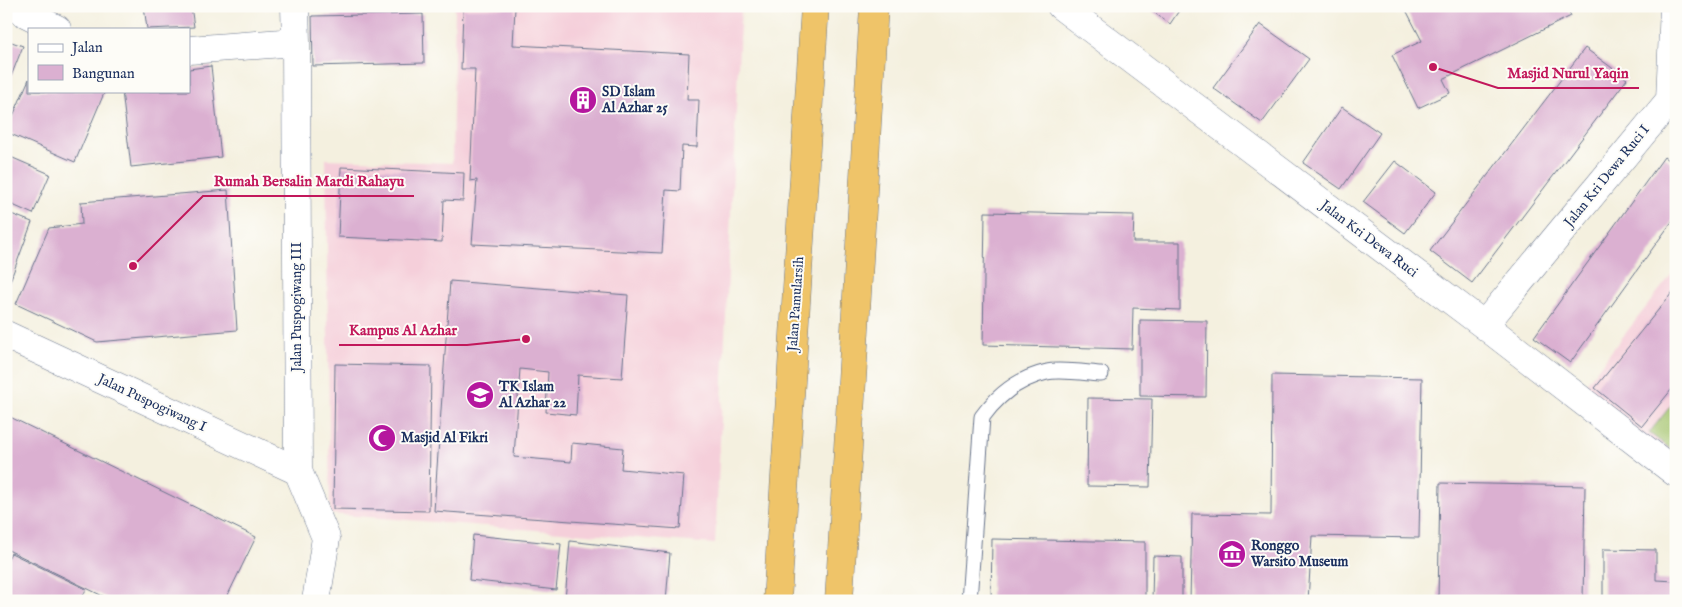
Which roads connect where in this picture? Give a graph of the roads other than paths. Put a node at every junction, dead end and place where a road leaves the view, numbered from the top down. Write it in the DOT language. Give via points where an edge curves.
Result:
graph roads {
  1 [pos="11,6"];
  2 [pos="295,6"];
  3 [pos="815,6"];
  4 [pos="874,6"];
  5 [pos="1061,6"];
  6 [pos="1674,6"];
  7 [pos="55,28"];
  8 [pos="296,42"];
  9 [pos="190,50"];
  10 [pos="1673,102"];
  11 [pos="1484,325"];
  12 [pos="6,335"];
  13 [pos="1101,374"];
  14 [pos="298,471"];
  15 [pos="1676,474"];
  16 [pos="316,601"];
  17 [pos="777,601"];
  18 [pos="839,601"];
  19 [pos="969,601"];
  1 -- 7 [label="street"];
  2 -- 8 [label="street, Jalan Puspogiwang III"];
  3 -- 17 [label="highway, Jalan Pamularsih"];
  4 -- 18 [label="highway"];
  5 -- 11 [label="street, Jalan Kri Dewa Ruci"];
  6 -- 10 [label="street, Jalan Kri Dewa Ruci I"];
  8 -- 9 [label="street"];
  8 -- 14 [label="street, Jalan Puspogiwang III"];
  10 -- 11 [label="street, Jalan Kri Dewa Ruci I"];
  11 -- 15 [label="street, Jalan Kri Dewa Ruci"];
  12 -- 14 [label="street, Jalan Puspogiwang I"];
  13 -- 19 [label="lane" via="1048,371 1008,389 982,417"];
  14 -- 16 [label="street, Jalan Puspogiwang III" via="326,538"];
}
